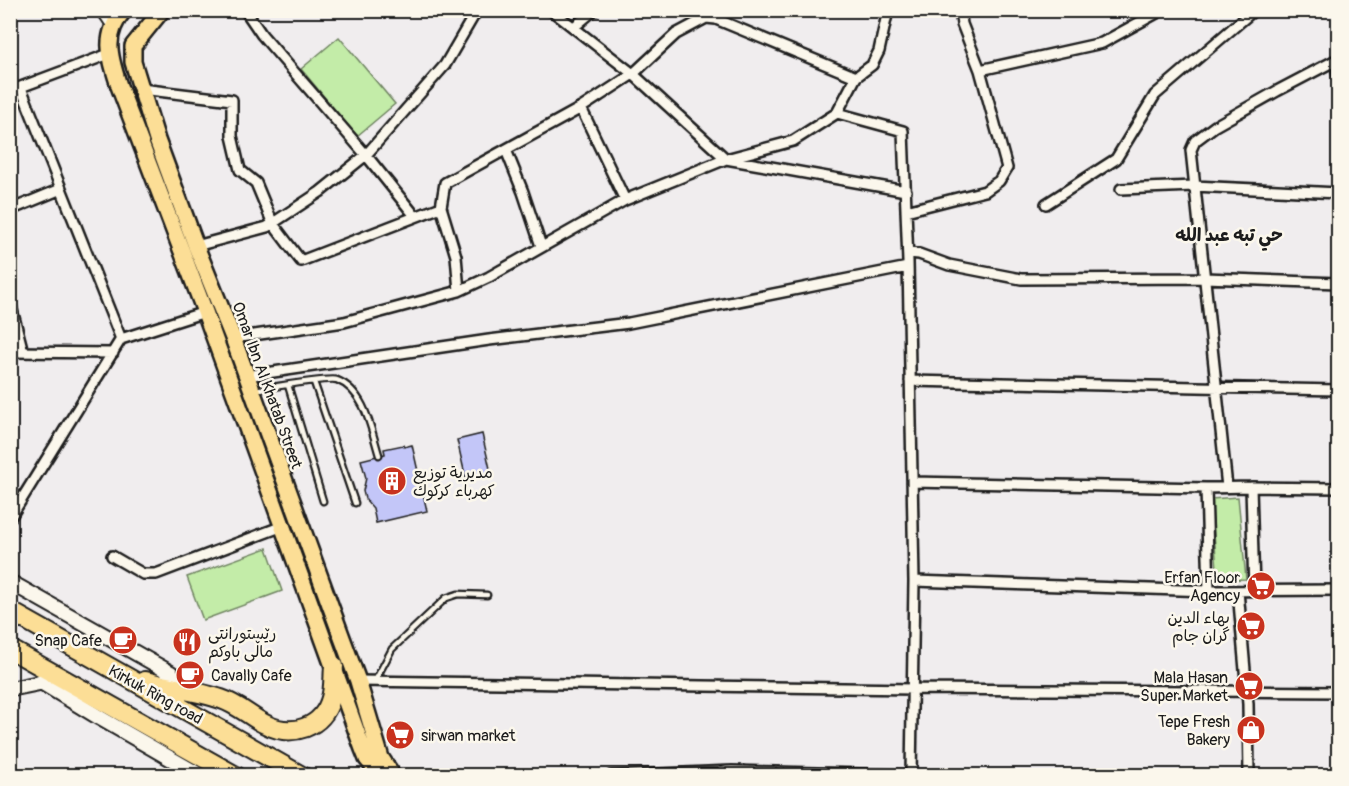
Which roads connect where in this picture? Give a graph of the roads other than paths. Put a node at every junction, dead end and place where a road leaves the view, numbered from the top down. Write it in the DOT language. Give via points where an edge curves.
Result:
graph roads {
  1 [pos="124,10"];
  2 [pos="162,10"];
  3 [pos="245,10"];
  4 [pos="477,10"];
  5 [pos="551,10"];
  6 [pos="594,10"];
  7 [pos="888,10"];
  8 [pos="960,10"];
  9 [pos="1162,10"];
  10 [pos="1254,10"];
  11 [pos="108,17"];
  12 [pos="574,27"];
  13 [pos="109,54"];
  14 [pos="1337,60"];
  15 [pos="980,70"];
  16 [pos="633,74"];
  17 [pos="1338,76"];
  18 [pos="856,77"];
  19 [pos="21,88"];
  20 [pos="141,89"];
  21 [pos="10,92"];
  22 [pos="581,108"];
  23 [pos="837,114"];
  24 [pos="506,150"];
  25 [pos="366,155"];
  26 [pos="726,159"];
  27 [pos="1194,186"];
  28 [pos="61,189"];
  29 [pos="1121,189"];
  30 [pos="906,191"];
  31 [pos="1338,193"];
  32 [pos="625,200"];
  33 [pos="1046,204"];
  34 [pos="441,207"];
  35 [pos="10,210"];
  36 [pos="906,211"];
  37 [pos="415,216"];
  38 [pos="273,224"];
  39 [pos="196,246"];
  40 [pos="541,246"];
  41 [pos="908,253"];
  42 [pos="908,267"];
  43 [pos="1205,278"];
  44 [pos="1338,283"];
  45 [pos="459,291"];
  46 [pos="10,302"];
  47 [pos="205,312"];
  48 [pos="233,338"];
  49 [pos="121,339"];
  50 [pos="10,352"];
  51 [pos="23,352"];
  52 [pos="113,352"];
  53 [pos="246,376"];
  54 [pos="910,381"];
  55 [pos="314,382"];
  56 [pos="288,386"];
  57 [pos="1217,388"];
  58 [pos="1338,390"];
  59 [pos="251,391"];
  60 [pos="378,454"];
  61 [pos="912,482"];
  62 [pos="1251,487"];
  63 [pos="1206,488"];
  64 [pos="1227,488"];
  65 [pos="1338,488"];
  66 [pos="323,501"];
  67 [pos="355,503"];
  68 [pos="10,519"];
  69 [pos="283,526"];
  70 [pos="112,556"];
  71 [pos="914,581"];
  72 [pos="10,582"];
  73 [pos="1254,590"];
  74 [pos="1338,590"];
  75 [pos="1209,591"];
  76 [pos="1238,591"];
  77 [pos="487,595"];
  78 [pos="10,611"];
  79 [pos="341,635"];
  80 [pos="325,641"];
  81 [pos="10,649"];
  82 [pos="334,666"];
  83 [pos="117,673"];
  84 [pos="61,678"];
  85 [pos="358,681"];
  86 [pos="375,681"];
  87 [pos="41,682"];
  88 [pos="10,689"];
  89 [pos="914,689"];
  90 [pos="1247,690"];
  91 [pos="184,691"];
  92 [pos="1338,692"];
  93 [pos="911,775"];
  94 [pos="201,776"];
  95 [pos="236,776"];
  96 [pos="302,776"];
  97 [pos="381,776"];
  98 [pos="393,776"];
  99 [pos="610,776"];
  100 [pos="943,776"];
  101 [pos="1249,776"];
  1 -- 11 [label="main road, Omar Ibn Al Khatab Street"];
  2 -- 20 [label="main road, Omar Ibn Al Khatab Street" via="133,46"];
  3 -- 25 [label="street" via="262,36"];
  4 -- 25 [label="street" via="445,65"];
  5 -- 12 [label="street"];
  6 -- 12 [label="street"];
  7 -- 18 [label="street" via="879,51 872,65"];
  8 -- 15 [label="street"];
  9 -- 15 [label="street" via="1102,43"];
  10 -- 33 [label="street" via="1155,95 1116,159"];
  11 -- 13 [label="main road, Omar Ibn Al Khatab Street"];
  12 -- 16 [label="street"];
  13 -- 19 [label="street"];
  13 -- 47 [label="main road, Omar Ibn Al Khatab Street"];
  14 -- 17 [label="street"];
  14 -- 27 [label="street" via="1215,126 1195,141 1191,150"];
  15 -- 36 [label="street" via="1007,168 999,181 985,191"];
  16 -- 18 [label="street" via="676,34 706,18 717,19"];
  16 -- 22 [label="street"];
  16 -- 26 [label="street"];
  18 -- 23 [label="street"];
  19 -- 21 [label="street"];
  19 -- 28 [label="street"];
  20 -- 38 [label="street" via="232,100 232,136 240,170 256,183"];
  20 -- 39 [label="main road, Omar Ibn Al Khatab Street"];
  22 -- 24 [label="street"];
  22 -- 32 [label="street"];
  23 -- 26 [label="street" via="793,141"];
  23 -- 30 [label="street" via="903,131"];
  24 -- 34 [label="street" via="445,183"];
  24 -- 40 [label="street"];
  25 -- 37 [label="street"];
  25 -- 38 [label="street"];
  26 -- 30 [label="street"];
  26 -- 32 [label="street"];
  27 -- 29 [label="street"];
  27 -- 31 [label="street"];
  27 -- 43 [label="street"];
  28 -- 35 [label="street"];
  28 -- 49 [label="street"];
  30 -- 36 [label="street"];
  32 -- 40 [label="street"];
  34 -- 37 [label="street"];
  34 -- 45 [label="street" via="456,256"];
  36 -- 41 [label="street"];
  37 -- 38 [label="street" via="301,261"];
  38 -- 39 [label="street"];
  39 -- 48 [label="main road, Omar Ibn Al Khatab Street"];
  40 -- 45 [label="street"];
  41 -- 42 [label="street"];
  41 -- 43 [label="street" via="1021,279"];
  42 -- 53 [label="street" via="629,323"];
  42 -- 54 [label="street"];
  43 -- 44 [label="street"];
  43 -- 57 [label="street"];
  45 -- 48 [label="street" via="344,322"];
  46 -- 51 [label="street"];
  47 -- 49 [label="street"];
  47 -- 69 [label="main road, Omar Ibn Al Khatab Street"];
  48 -- 53 [label="main road, Omar Ibn Al Khatab Street"];
  49 -- 52 [label="street"];
  50 -- 51 [label="street"];
  51 -- 52 [label="street"];
  52 -- 68 [label="street"];
  53 -- 59 [label="main road, Omar Ibn Al Khatab Street"];
  54 -- 57 [label="street"];
  54 -- 61 [label="street"];
  55 -- 56 [label="lane"];
  55 -- 60 [label="lane" via="335,379 350,388 366,412"];
  55 -- 67 [label="lane"];
  56 -- 59 [label="lane"];
  56 -- 66 [label="lane"];
  57 -- 58 [label="street"];
  57 -- 64 [label="street"];
  59 -- 79 [label="main road, Omar Ibn Al Khatab Street"];
  61 -- 63 [label="street"];
  61 -- 71 [label="street"];
  62 -- 64 [label="street"];
  62 -- 65 [label="street"];
  62 -- 73 [label="street"];
  63 -- 64 [label="street"];
  63 -- 75 [label="street"];
  69 -- 70 [label="street" via="156,574 143,574"];
  69 -- 80 [label="main road, Omar Ibn Al Khatab Street"];
  71 -- 75 [label="street"];
  71 -- 89 [label="street"];
  72 -- 91 [label="main road" via="171,673"];
  73 -- 74 [label="street"];
  73 -- 76 [label="street"];
  75 -- 76 [label="street"];
  76 -- 90 [label="street"];
  77 -- 86 [label="lane" via="458,594 446,598 392,649"];
  78 -- 83 [label="highway, Kirkuk Ring road"];
  79 -- 80 [label="main road"];
  79 -- 85 [label="main road, Omar Ibn Al Khatab Street"];
  80 -- 82 [label="main road, Omar Ibn Al Khatab Street"];
  81 -- 84 [label="highway, Kirkuk Ring road"];
  82 -- 91 [label="highway" via="326,710 311,726 299,731 267,726 224,700"];
  82 -- 97 [label="main road, Omar Ibn Al Khatab Street" via="367,759"];
  83 -- 91 [label="highway"];
  83 -- 96 [label="highway, Kirkuk Ring road"];
  84 -- 87 [label="main road"];
  84 -- 95 [label="highway, Kirkuk Ring road"];
  85 -- 86 [label="street"];
  85 -- 98 [label="main road, Omar Ibn Al Khatab Street" via="381,758"];
  86 -- 89 [label="street"];
  87 -- 88 [label="main road"];
  87 -- 94 [label="main road"];
  89 -- 90 [label="street"];
  89 -- 93 [label="street"];
  90 -- 92 [label="street"];
  90 -- 101 [label="street"];
  93 -- 99 [label="street" via="732,771"];
  93 -- 100 [label="street"];
}
